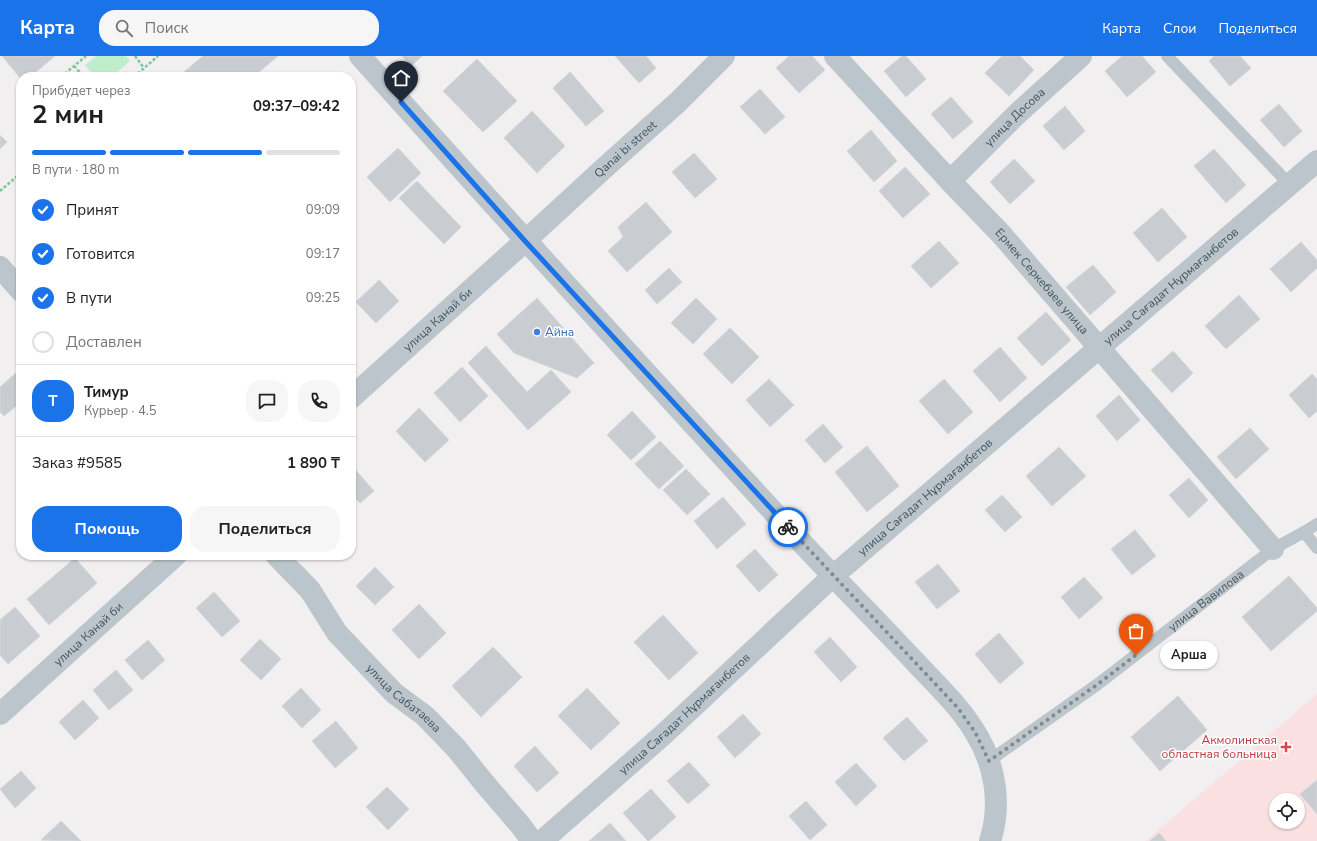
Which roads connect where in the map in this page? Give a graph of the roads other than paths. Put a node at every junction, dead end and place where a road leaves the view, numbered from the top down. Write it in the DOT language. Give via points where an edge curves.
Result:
graph roads {
  1 [pos="360,56"];
  2 [pos="724,56"];
  3 [pos="835,56"];
  4 [pos="1081,56"];
  5 [pos="1167,56"];
  6 [pos="1317,161"];
  7 [pos="950,181"];
  8 [pos="1290,185"];
  9 [pos="525,241"];
  10 [pos="0,267"];
  11 [pos="16,285"];
  12 [pos="1099,348"];
  13 [pos="356,393"];
  14 [pos="1317,524"];
  15 [pos="1304,532"];
  16 [pos="1317,548"];
  17 [pos="1273,549"];
  18 [pos="170,560"];
  19 [pos="281,560"];
  20 [pos="833,576"];
  21 [pos="0,714"];
  22 [pos="989,761"];
  23 [pos="532,841"];
  24 [pos="542,841"];
  25 [pos="990,841"];
  1 -- 9 [label="street"];
  2 -- 9 [label="street, Qanai bi street" via="678,102"];
  3 -- 7 [label="street, Ермек Серкебаев улица"];
  4 -- 7 [label="street, улица Досова"];
  5 -- 8 [label="lane"];
  6 -- 8 [label="street, улица Сағадат Нұрмағанбетов"];
  7 -- 12 [label="street, Ермек Серкебаев улица" via="1001,234"];
  8 -- 12 [label="street, улица Сағадат Нұрмағанбетов"];
  9 -- 13 [label="street, улица Канай би"];
  9 -- 20 [label="street"];
  10 -- 11 [label="street"];
  12 -- 17 [label="street, Ермек Серкебаев улица"];
  12 -- 20 [label="street, улица Сағадат Нұрмағанбетов"];
  14 -- 15 [label="lane, улица Вавилова"];
  15 -- 16 [label="lane"];
  15 -- 17 [label="lane, улица Вавилова"];
  17 -- 22 [label="lane, улица Вавилова" via="1098,684"];
  18 -- 21 [label="street, улица Канай би"];
  19 -- 23 [label="street, улица Сабатаева" via="310,590 337,633 394,693 425,716 456,748"];
  20 -- 22 [label="street" via="958,708 975,732"];
  20 -- 24 [label="street, улица Сағадат Нұрмағанбетов" via="664,734"];
  22 -- 25 [label="street" via="996,786 993,832"];
}
